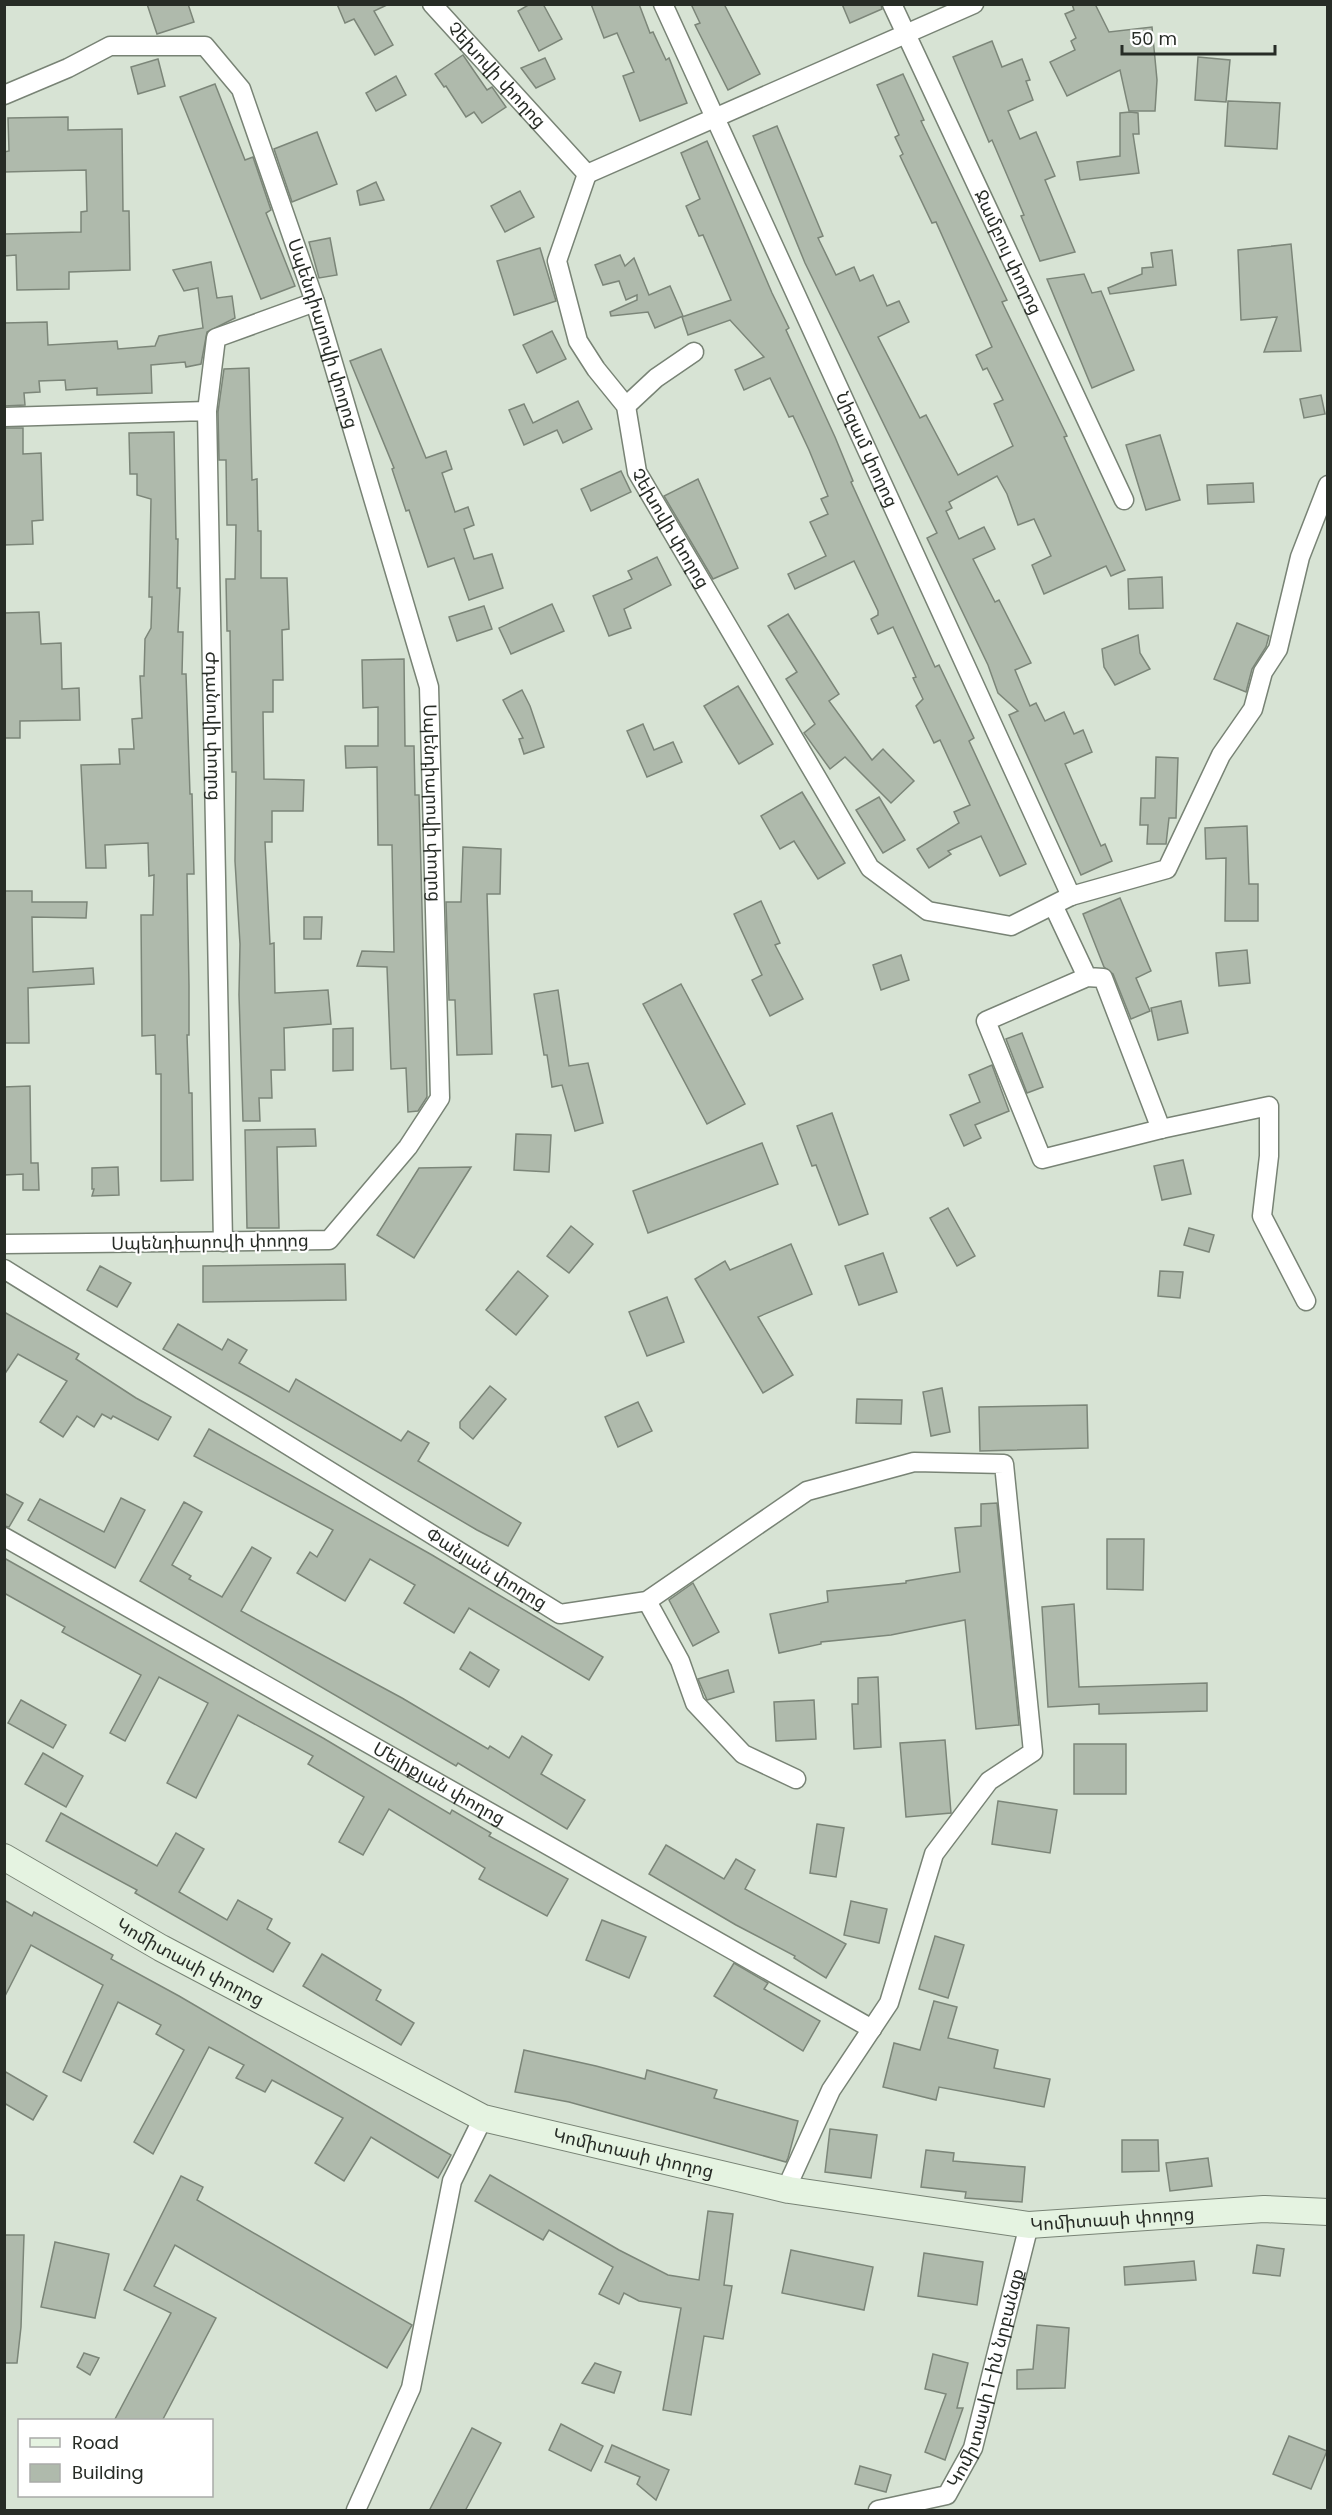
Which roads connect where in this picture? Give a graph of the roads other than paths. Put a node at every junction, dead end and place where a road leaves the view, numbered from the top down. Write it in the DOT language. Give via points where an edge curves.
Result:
graph roads {
  1 [pos="432,4"];
  2 [pos="663,4"];
  3 [pos="892,4"];
  4 [pos="974,4"];
  5 [pos="905,34"];
  6 [pos="4,95"];
  7 [pos="716,117"];
  8 [pos="587,174"];
  9 [pos="315,302"];
  10 [pos="694,352"];
  11 [pos="626,406"];
  12 [pos="207,411"];
  13 [pos="4,417"];
  14 [pos="1328,485"];
  15 [pos="1124,500"];
  16 [pos="1071,896"];
  17 [pos="1054,907"];
  18 [pos="1088,977"];
  19 [pos="1161,1129"];
  20 [pos="223,1242"];
  21 [pos="4,1244"];
  22 [pos="4,1269"];
  23 [pos="1306,1301"];
  24 [pos="4,1538"];
  25 [pos="647,1601"];
  26 [pos="796,1779"];
  27 [pos="4,1857"];
  28 [pos="872,2029"];
  29 [pos="483,2118"];
  30 [pos="786,2189"];
  31 [pos="1328,2212"];
  32 [pos="1029,2225"];
  33 [pos="357,2511"];
  34 [pos="878,2511"];
  1 -- 8 [label="street, Չեխովի փողոց"];
  2 -- 7 [label="street, Նիզամ փողոց"];
  3 -- 5 [label="street, Ջամբուլ փողոց"];
  4 -- 5 [label="street"];
  5 -- 7 [label="street"];
  5 -- 15 [label="street, Ջամբուլ փողոց"];
  6 -- 9 [label="street, Սպենդիարովի փողոց" via="110,46 205,46 241,89"];
  7 -- 8 [label="street"];
  7 -- 16 [label="street, Նիզամ փողոց"];
  8 -- 11 [label="street, Չեխովի փողոց" via="557,261 578,341"];
  9 -- 12 [label="street, Ժդանովի փողոց" via="216,338"];
  9 -- 20 [label="street, Սպենդիարովի փողոց" via="429,687 440,1098 408,1147 328,1240"];
  10 -- 11 [label="street" via="656,378"];
  11 -- 17 [label="street, Չեխովի փողոց" via="637,472 870,868 928,911 1011,926"];
  12 -- 13 [label="street"];
  12 -- 20 [label="street, Ժդանովի փողոց"];
  14 -- 16 [label="street, Չեխովի փողոց" via="1300,557 1278,649 1263,672 1253,709 1221,755 1167,869"];
  16 -- 17 [label="street, Չեխովի փողոց"];
  17 -- 18 [label="street"];
  18 -- 19 [label="street" via="1103,978"];
  18 -- 19 [label="street" via="986,1021 1042,1159"];
  19 -- 23 [label="street" via="1269,1106 1269,1156 1262,1216"];
  20 -- 21 [label="street, Սպենդիարովի փողոց"];
  22 -- 25 [label="street, Փանյան փողոց" via="560,1614"];
  24 -- 28 [label="street, Մելիքյան փողոց"];
  25 -- 26 [label="street" via="680,1661 695,1703 743,1754"];
  25 -- 28 [label="street, Փանյան փողոց" via="807,1491 914,1462 1004,1464 1033,1752 989,1781 934,1854 889,2003"];
  27 -- 29 [label="main road, Կոմիտասի փողոց" via="161,1948"];
  28 -- 30 [label="street" via="831,2090"];
  29 -- 30 [label="main road, Կոմիտասի փողոց"];
  29 -- 33 [label="street" via="452,2181 411,2388"];
  30 -- 32 [label="main road, Կոմիտասի փողոց"];
  31 -- 32 [label="main road, Կոմիտասի փողոց" via="1264,2209"];
  32 -- 34 [label="street, Կոմիտասի 1-ին նրբանցք" via="973,2448 947,2495"];
}
